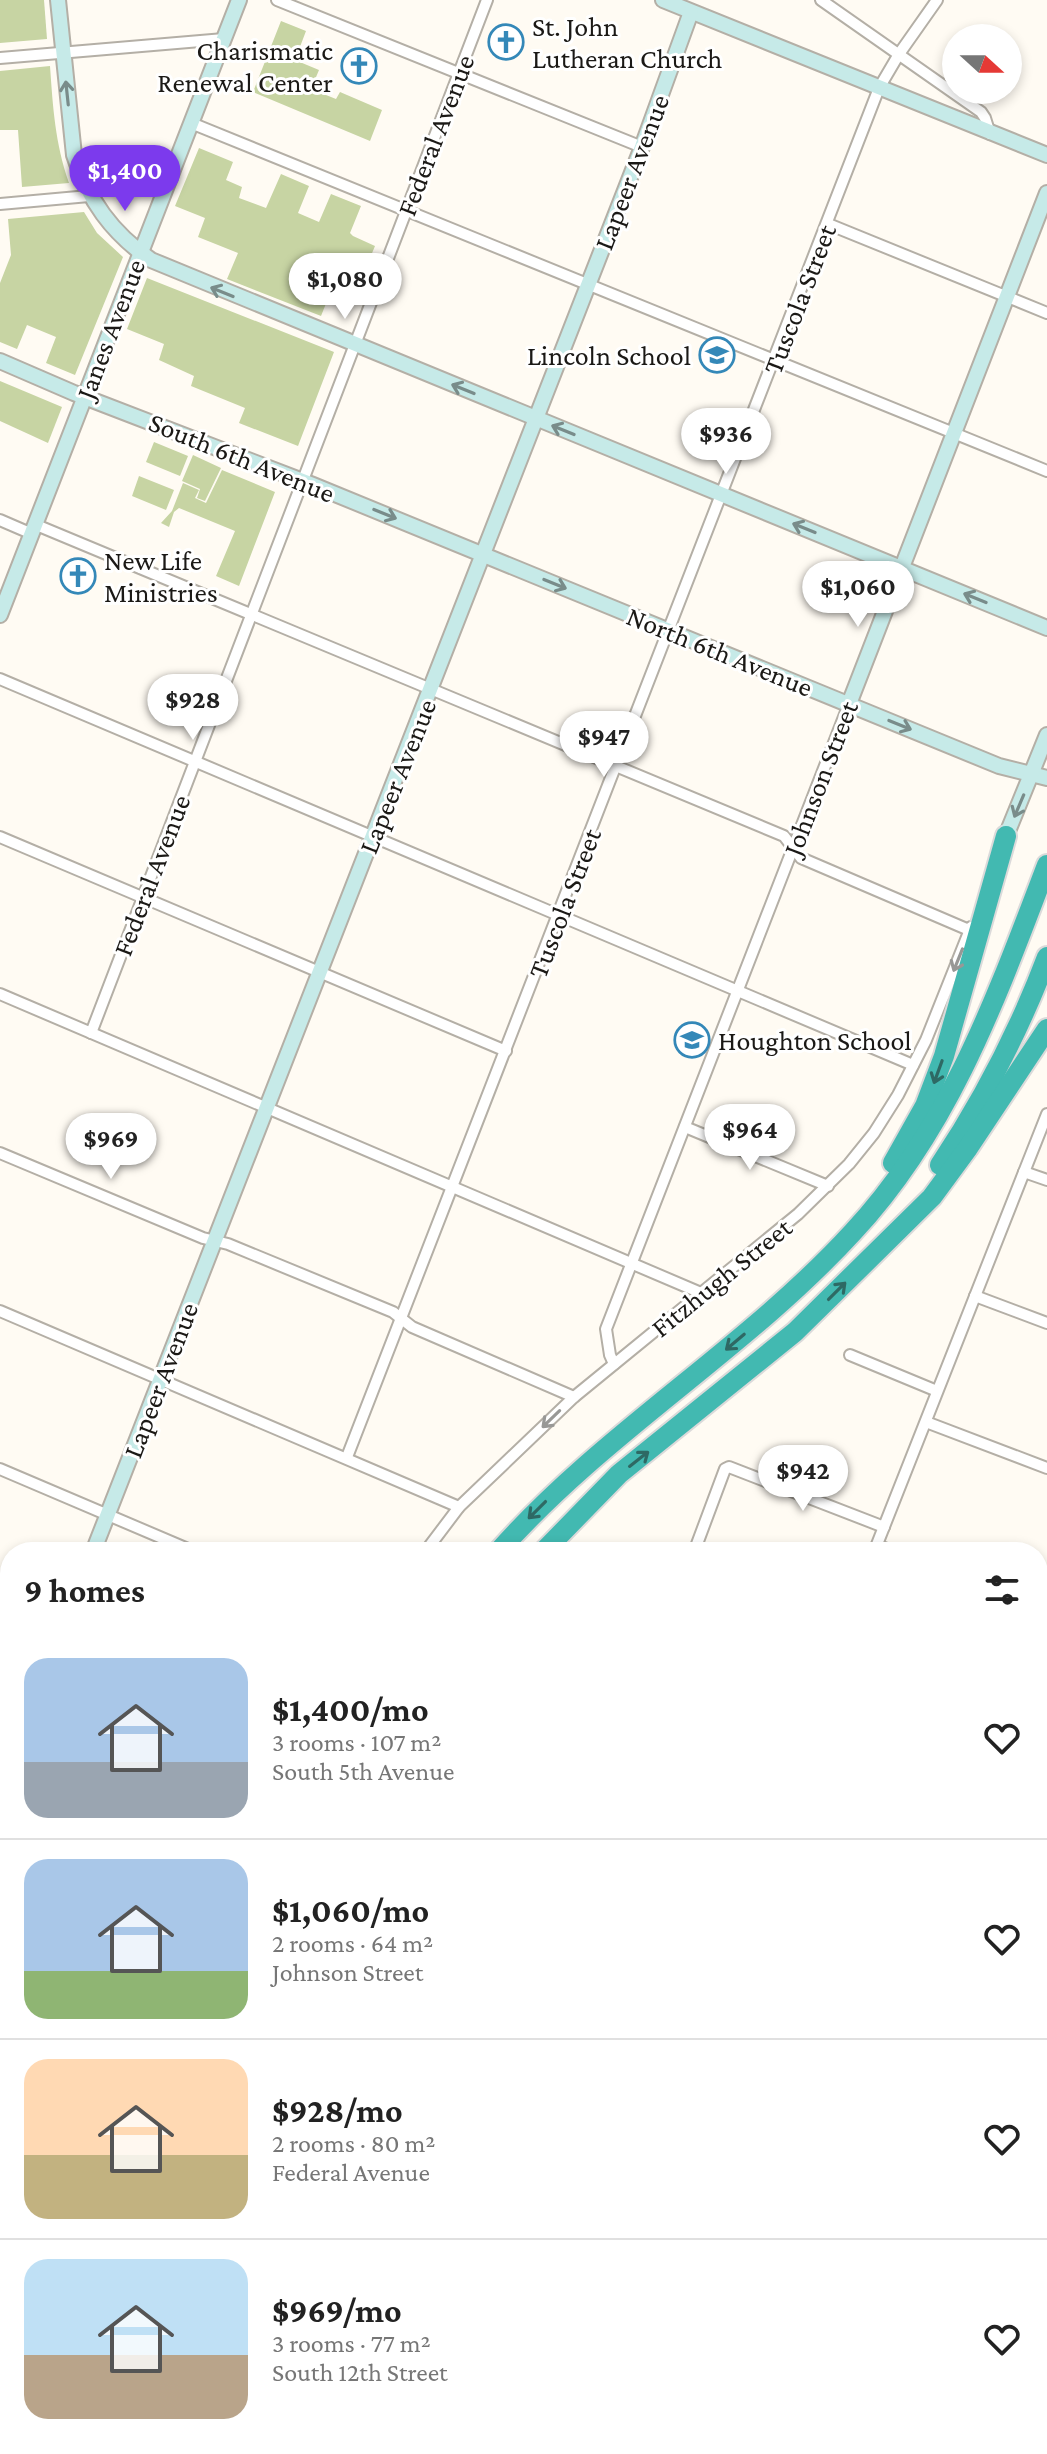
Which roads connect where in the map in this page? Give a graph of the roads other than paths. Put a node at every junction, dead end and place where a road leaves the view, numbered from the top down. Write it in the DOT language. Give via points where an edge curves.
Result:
graph roads {
  1 [pos="58,0"];
  2 [pos="239,0"];
  3 [pos="277,0"];
  4 [pos="487,0"];
  5 [pos="663,0"];
  6 [pos="821,0"];
  7 [pos="937,0"];
  8 [pos="695,6"];
  9 [pos="224,39"];
  10 [pos="62,52"];
  11 [pos="899,54"];
  12 [pos="0,58"];
  13 [pos="459,73"];
  14 [pos="879,88"];
  15 [pos="191,123"];
  16 [pos="990,134"];
  17 [pos="642,147"];
  18 [pos="1047,155"];
  19 [pos="1047,193"];
  20 [pos="89,196"];
  21 [pos="0,204"];
  22 [pos="407,209"];
  23 [pos="828,224"];
  24 [pos="140,253"];
  25 [pos="588,283"];
  26 [pos="1008,296"];
  27 [pos="1047,313"];
  28 [pos="354,345"];
  29 [pos="775,359"];
  30 [pos="0,361"];
  31 [pos="84,395"];
  32 [pos="535,418"];
  33 [pos="955,432"];
  34 [pos="1047,471"];
  35 [pos="301,480"];
  36 [pos="722,495"];
  37 [pos="0,520"];
  38 [pos="32,528"];
  39 [pos="483,554"];
  40 [pos="902,568"];
  41 [pos="251,614"];
  42 [pos="0,615"];
  43 [pos="1047,628"];
  44 [pos="670,631"];
  45 [pos="0,679"];
  46 [pos="431,690"];
  47 [pos="849,704"];
  48 [pos="1047,735"];
  49 [pos="195,761"];
  50 [pos="617,766"];
  51 [pos="1032,776"];
  52 [pos="1047,778"];
  53 [pos="1006,836"];
  54 [pos="0,837"];
  55 [pos="373,837"];
  56 [pos="793,847"];
  57 [pos="1047,865"];
  58 [pos="142,898"];
  59 [pos="560,914"];
  60 [pos="969,930"];
  61 [pos="1047,957"];
  62 [pos="319,973"];
  63 [pos="738,989"];
  64 [pos="0,994"];
  65 [pos="1047,1029"];
  66 [pos="91,1033"];
  67 [pos="506,1051"];
  68 [pos="913,1065"];
  69 [pos="267,1108"];
  70 [pos="1047,1114"];
  71 [pos="685,1127"];
  72 [pos="0,1153"];
  73 [pos="1024,1172"];
  74 [pos="1047,1180"];
  75 [pos="828,1186"];
  76 [pos="454,1187"];
  77 [pos="215,1239"];
  78 [pos="879,1249"];
  79 [pos="834,1252"];
  80 [pos="632,1262"];
  81 [pos="701,1293"];
  82 [pos="975,1296"];
  83 [pos="0,1311"];
  84 [pos="402,1320"];
  85 [pos="1047,1323"];
  86 [pos="850,1355"];
  87 [pos="614,1364"];
  88 [pos="160,1379"];
  89 [pos="937,1391"];
  90 [pos="574,1397"];
  91 [pos="926,1422"];
  92 [pos="347,1457"];
  93 [pos="1047,1468"];
  94 [pos="0,1469"];
  95 [pos="459,1507"];
  96 [pos="108,1515"];
  97 [pos="884,1527"];
  98 [pos="97,1542"];
  99 [pos="171,1542"];
  100 [pos="433,1542"];
  101 [pos="507,1542"];
  102 [pos="553,1542"];
  103 [pos="698,1542"];
  104 [pos="879,1542"];
  1 -- 10 [label="street"];
  2 -- 9 [label="street, Janes Avenue"];
  3 -- 13 [label="street"];
  4 -- 13 [label="street, Federal Avenue"];
  5 -- 8 [label="street"];
  6 -- 11 [label="street"];
  7 -- 11 [label="street, Tuscola Street"];
  8 -- 14 [label="street"];
  8 -- 17 [label="street, Lapeer Avenue"];
  9 -- 10 [label="street"];
  9 -- 15 [label="street, Janes Avenue"];
  10 -- 12 [label="street"];
  20 -- 10 [label="street, one-way" via="74,155"];
  11 -- 14 [label="street, Tuscola Street"];
  11 -- 16 [label="street" via="981,112"];
  13 -- 17 [label="street"];
  13 -- 22 [label="street, Federal Avenue"];
  14 -- 16 [label="street"];
  14 -- 23 [label="street, Tuscola Street"];
  15 -- 22 [label="street"];
  15 -- 24 [label="street, Janes Avenue"];
  16 -- 18 [label="street"];
  17 -- 25 [label="street, Lapeer Avenue"];
  19 -- 26 [label="street, Johnson Street"];
  20 -- 21 [label="street"];
  20 -- 24 [label="street"];
  22 -- 25 [label="street"];
  22 -- 28 [label="street, Federal Avenue"];
  23 -- 26 [label="street"];
  23 -- 29 [label="street, Tuscola Street"];
  28 -- 24 [label="street, one-way"];
  24 -- 31 [label="street, Janes Avenue"];
  25 -- 29 [label="street"];
  25 -- 32 [label="street, Lapeer Avenue"];
  26 -- 27 [label="street"];
  26 -- 33 [label="street, Johnson Street"];
  32 -- 28 [label="street, one-way"];
  28 -- 35 [label="street, Federal Avenue"];
  29 -- 33 [label="street"];
  29 -- 36 [label="street, Tuscola Street"];
  30 -- 31 [label="street, South 6th Avenue"];
  31 -- 35 [label="street, South 6th Avenue"];
  31 -- 38 [label="street, Janes Avenue"];
  36 -- 32 [label="street, one-way"];
  32 -- 39 [label="street, Lapeer Avenue"];
  33 -- 34 [label="street"];
  33 -- 40 [label="street, Johnson Street"];
  35 -- 39 [label="street, South 6th Avenue, one-way"];
  35 -- 41 [label="street, Federal Avenue"];
  40 -- 36 [label="street, one-way"];
  36 -- 44 [label="street, Tuscola Street"];
  37 -- 38 [label="street"];
  38 -- 41 [label="street"];
  38 -- 42 [label="street, Janes Avenue"];
  39 -- 44 [label="street, North 6th Avenue, one-way"];
  39 -- 46 [label="street, Lapeer Avenue"];
  43 -- 40 [label="street, one-way"];
  40 -- 47 [label="street, Johnson Street"];
  41 -- 46 [label="street"];
  41 -- 49 [label="street, Federal Avenue"];
  44 -- 47 [label="street, North 6th Avenue"];
  44 -- 50 [label="street, Tuscola Street"];
  45 -- 49 [label="street"];
  46 -- 50 [label="street"];
  46 -- 55 [label="street, Lapeer Avenue"];
  47 -- 51 [label="street, North 6th Avenue, one-way"];
  47 -- 56 [label="street, Johnson Street"];
  48 -- 51 [label="street, Fitzhugh Street"];
  49 -- 55 [label="street"];
  49 -- 58 [label="street, Federal Avenue"];
  50 -- 56 [label="street" via="784,836"];
  50 -- 59 [label="street, Tuscola Street"];
  51 -- 52 [label="street, North 6th Avenue"];
  51 -- 53 [label="street, Fitzhugh Street, one-way"];
  53 -- 60 [label="street, Fitzhugh Street"];
  53 -- 79 [label="highway, one-way" via="969,975 925,1106"];
  54 -- 58 [label="street"];
  55 -- 59 [label="street"];
  55 -- 62 [label="street, Lapeer Avenue"];
  56 -- 60 [label="street" via="801,858"];
  56 -- 63 [label="street, Johnson Street"];
  57 -- 79 [label="highway" via="957,1085 896,1180"];
  58 -- 62 [label="street"];
  58 -- 66 [label="street, Federal Avenue"];
  59 -- 63 [label="street"];
  59 -- 67 [label="street, Tuscola Street"];
  60 -- 68 [label="street, Fitzhugh Street, one-way"];
  61 -- 78 [label="highway" via="995,1076 921,1194"];
  62 -- 67 [label="street"];
  62 -- 69 [label="street, Lapeer Avenue"];
  63 -- 68 [label="street"];
  63 -- 71 [label="street, Johnson Street"];
  64 -- 66 [label="street"];
  65 -- 78 [label="highway" via="932,1197"];
  66 -- 69 [label="street"];
  67 -- 76 [label="street, Tuscola Street"];
  68 -- 75 [label="street, Fitzhugh Street" via="874,1133"];
  69 -- 76 [label="street"];
  69 -- 77 [label="street, Lapeer Avenue"];
  70 -- 73 [label="street"];
  71 -- 75 [label="street"];
  71 -- 80 [label="street, Johnson Street"];
  72 -- 77 [label="street"];
  73 -- 74 [label="street"];
  73 -- 82 [label="street"];
  75 -- 81 [label="street, Fitzhugh Street"];
  76 -- 80 [label="street"];
  76 -- 84 [label="street, Tuscola Street"];
  77 -- 84 [label="street"];
  77 -- 88 [label="street, Lapeer Avenue"];
  102 -- 78 [label="highway, one-way" via="619,1474 795,1332"];
  79 -- 101 [label="highway, one-way" via="580,1469"];
  80 -- 81 [label="street"];
  80 -- 87 [label="street, Johnson Street" via="606,1329"];
  81 -- 87 [label="street, Fitzhugh Street"];
  82 -- 85 [label="street"];
  82 -- 89 [label="street"];
  83 -- 88 [label="street"];
  84 -- 90 [label="street"];
  84 -- 92 [label="street, Tuscola Street"];
  86 -- 89 [label="street"];
  87 -- 90 [label="street, Fitzhugh Street"];
  88 -- 92 [label="street"];
  88 -- 96 [label="street, Lapeer Avenue"];
  89 -- 91 [label="street"];
  90 -- 95 [label="street, Fitzhugh Street, one-way"];
  91 -- 93 [label="street"];
  91 -- 97 [label="street"];
  92 -- 95 [label="street"];
  94 -- 96 [label="street"];
  95 -- 100 [label="street, Fitzhugh Street"];
  96 -- 98 [label="street, Lapeer Avenue"];
  96 -- 99 [label="street"];
  97 -- 103 [label="street" via="729,1467"];
  97 -- 104 [label="street"];
}
